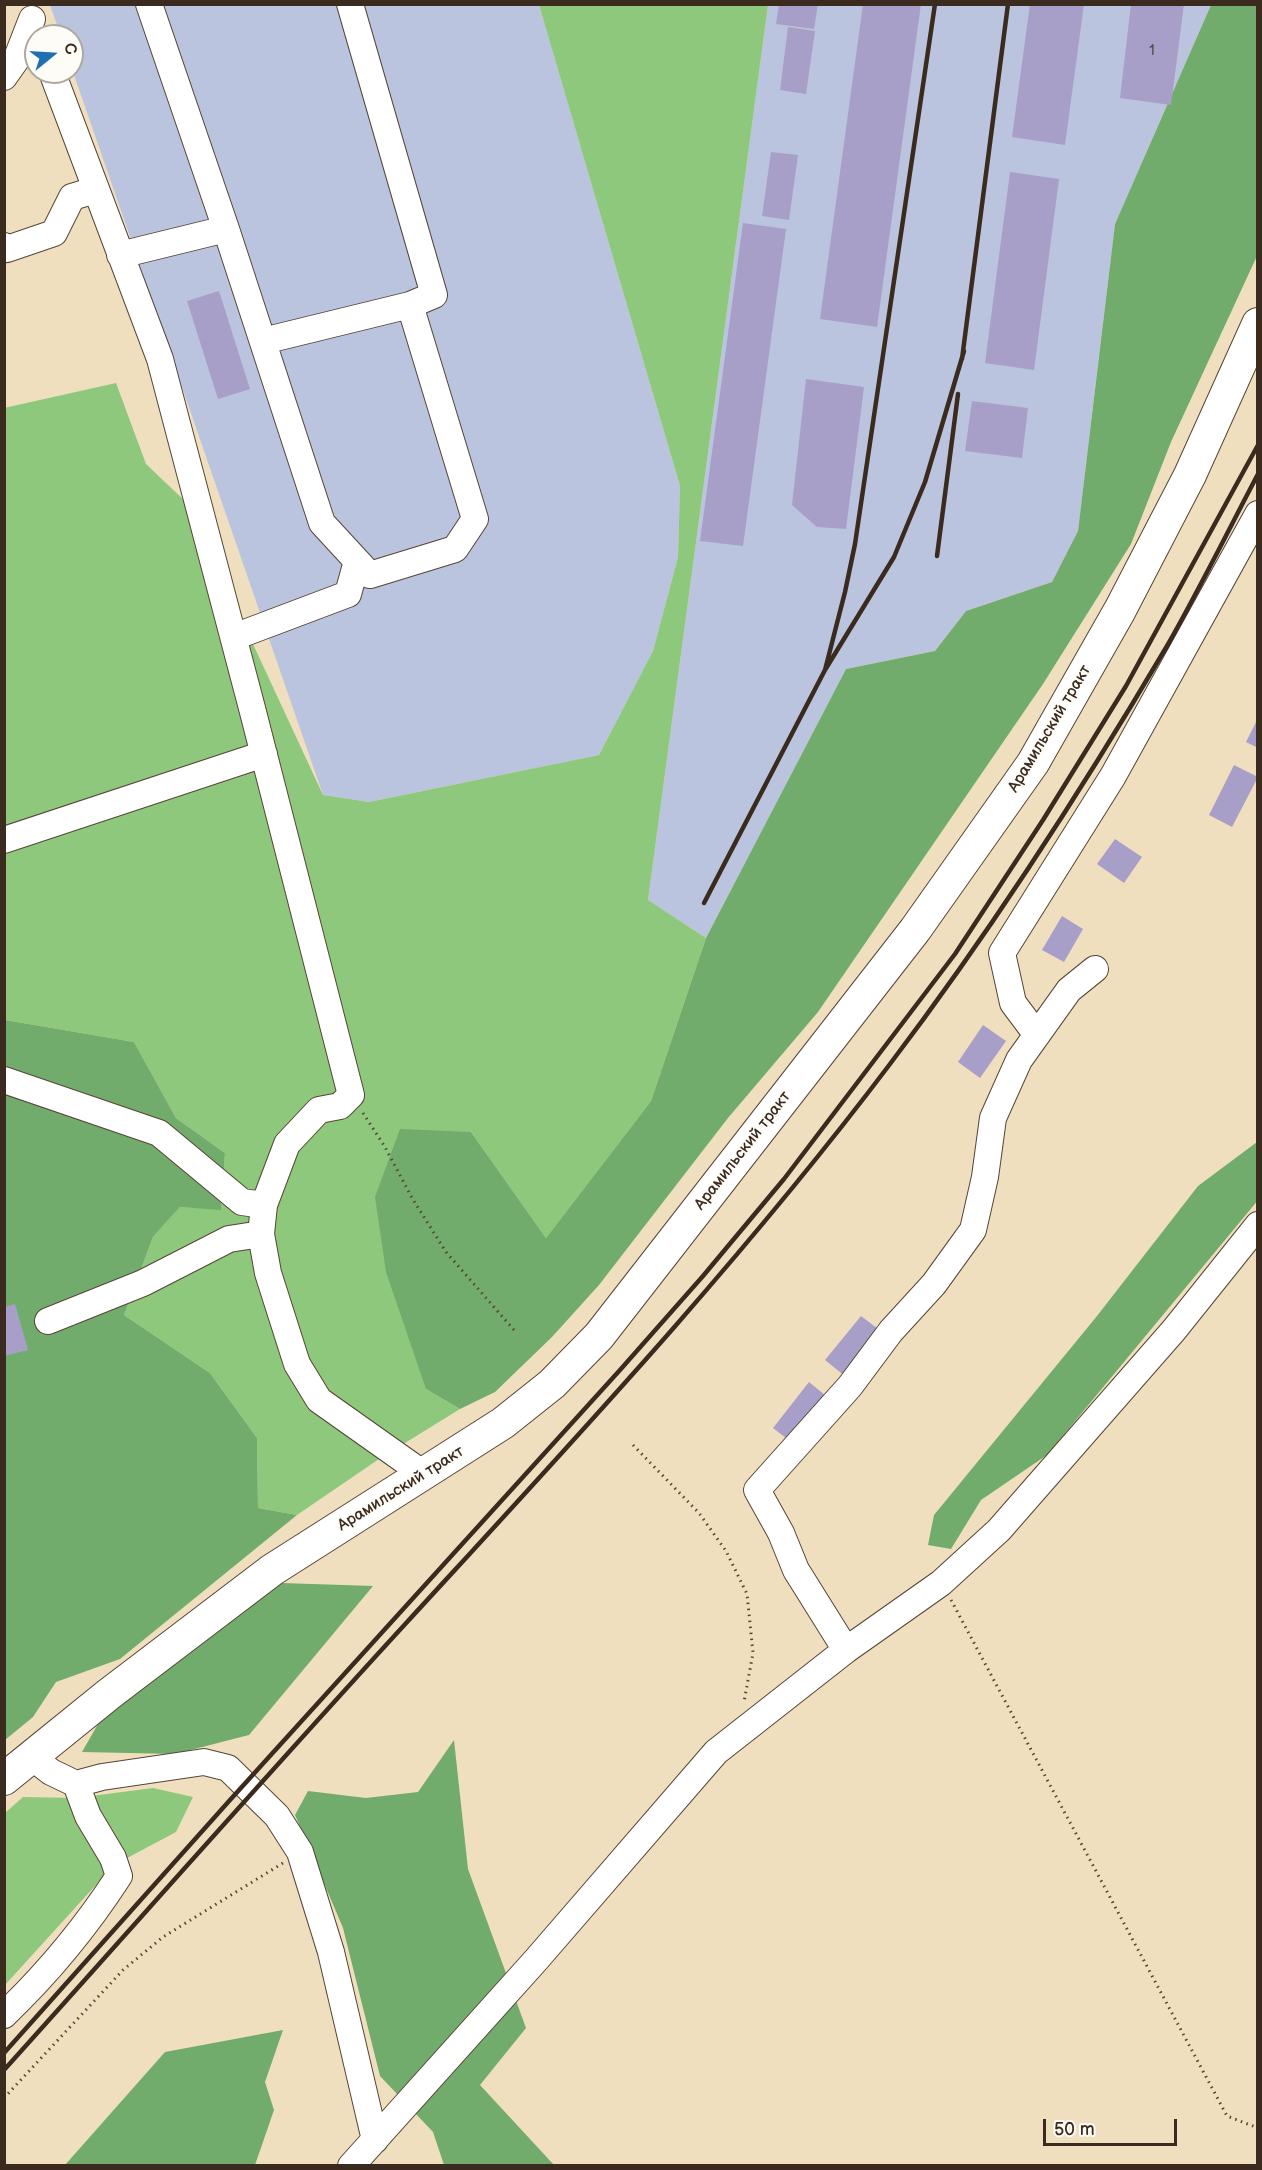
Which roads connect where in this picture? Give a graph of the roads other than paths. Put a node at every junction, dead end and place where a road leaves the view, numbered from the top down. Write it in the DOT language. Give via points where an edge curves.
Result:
graph roads {
  1 [pos="149,4"];
  2 [pos="350,4"];
  3 [pos="33,20"];
  4 [pos="4,77"];
  5 [pos="56,84"];
  6 [pos="95,190"];
  7 [pos="226,229"];
  8 [pos="4,246"];
  9 [pos="120,255"];
  10 [pos="410,305"];
  11 [pos="1257,324"];
  12 [pos="263,341"];
  13 [pos="1257,514"];
  14 [pos="357,561"];
  15 [pos="234,637"];
  16 [pos="264,754"];
  17 [pos="4,840"];
  18 [pos="1095,969"];
  19 [pos="1037,1035"];
  20 [pos="4,1080"];
  21 [pos="264,1205"];
  22 [pos="1257,1225"];
  23 [pos="261,1234"];
  24 [pos="48,1321"];
  25 [pos="424,1475"];
  26 [pos="846,1650"];
  27 [pos="32,1757"];
  28 [pos="4,1779"];
  29 [pos="76,1784"];
  30 [pos="4,2015"];
  31 [pos="375,2140"];
  32 [pos="351,2166"];
  1 -- 7 [label="street"];
  2 -- 10 [label="street" via="434,295"];
  3 -- 4 [label="street"];
  5 -- 6 [label="street"];
  6 -- 8 [label="street" via="72,197 54,233 7,249"];
  6 -- 9 [label="street"];
  7 -- 9 [label="street"];
  7 -- 12 [label="street"];
  9 -- 15 [label="street" via="160,359"];
  10 -- 12 [label="street"];
  10 -- 14 [label="street" via="475,519 455,549 370,575"];
  11 -- 25 [label="main road, Арамильский тракт" via="1190,476 1120,610 1033,763 915,930 599,1336 552,1384 503,1424"];
  12 -- 14 [label="street" via="322,523"];
  13 -- 19 [label="street" via="1113,776 1002,953 1013,1003"];
  14 -- 15 [label="street" via="348,594"];
  15 -- 16 [label="street"];
  16 -- 17 [label="street"];
  16 -- 21 [label="street" via="351,1095 340,1106 318,1110 287,1144"];
  18 -- 19 [label="street" via="1069,990"];
  19 -- 26 [label="street" via="1019,1060 993,1118 973,1230 850,1386 757,1490 796,1570"];
  20 -- 21 [label="street" via="159,1132 242,1202"];
  21 -- 23 [label="street"];
  22 -- 26 [label="street" via="1174,1330 999,1530 941,1583"];
  23 -- 24 [label="street" via="229,1239 143,1283"];
  23 -- 25 [label="street" via="268,1273 297,1364 319,1400"];
  25 -- 27 [label="main road, Арамильский тракт" via="272,1570"];
  26 -- 31 [label="street" via="716,1752"];
  27 -- 28 [label="main road, Арамильский тракт"];
  27 -- 29 [label="street"];
  29 -- 30 [label="street" via="119,1876 41,1979"];
  29 -- 31 [label="street" via="204,1762 228,1768 277,1816 300,1852 331,1952"];
  31 -- 32 [label="street"];
}
